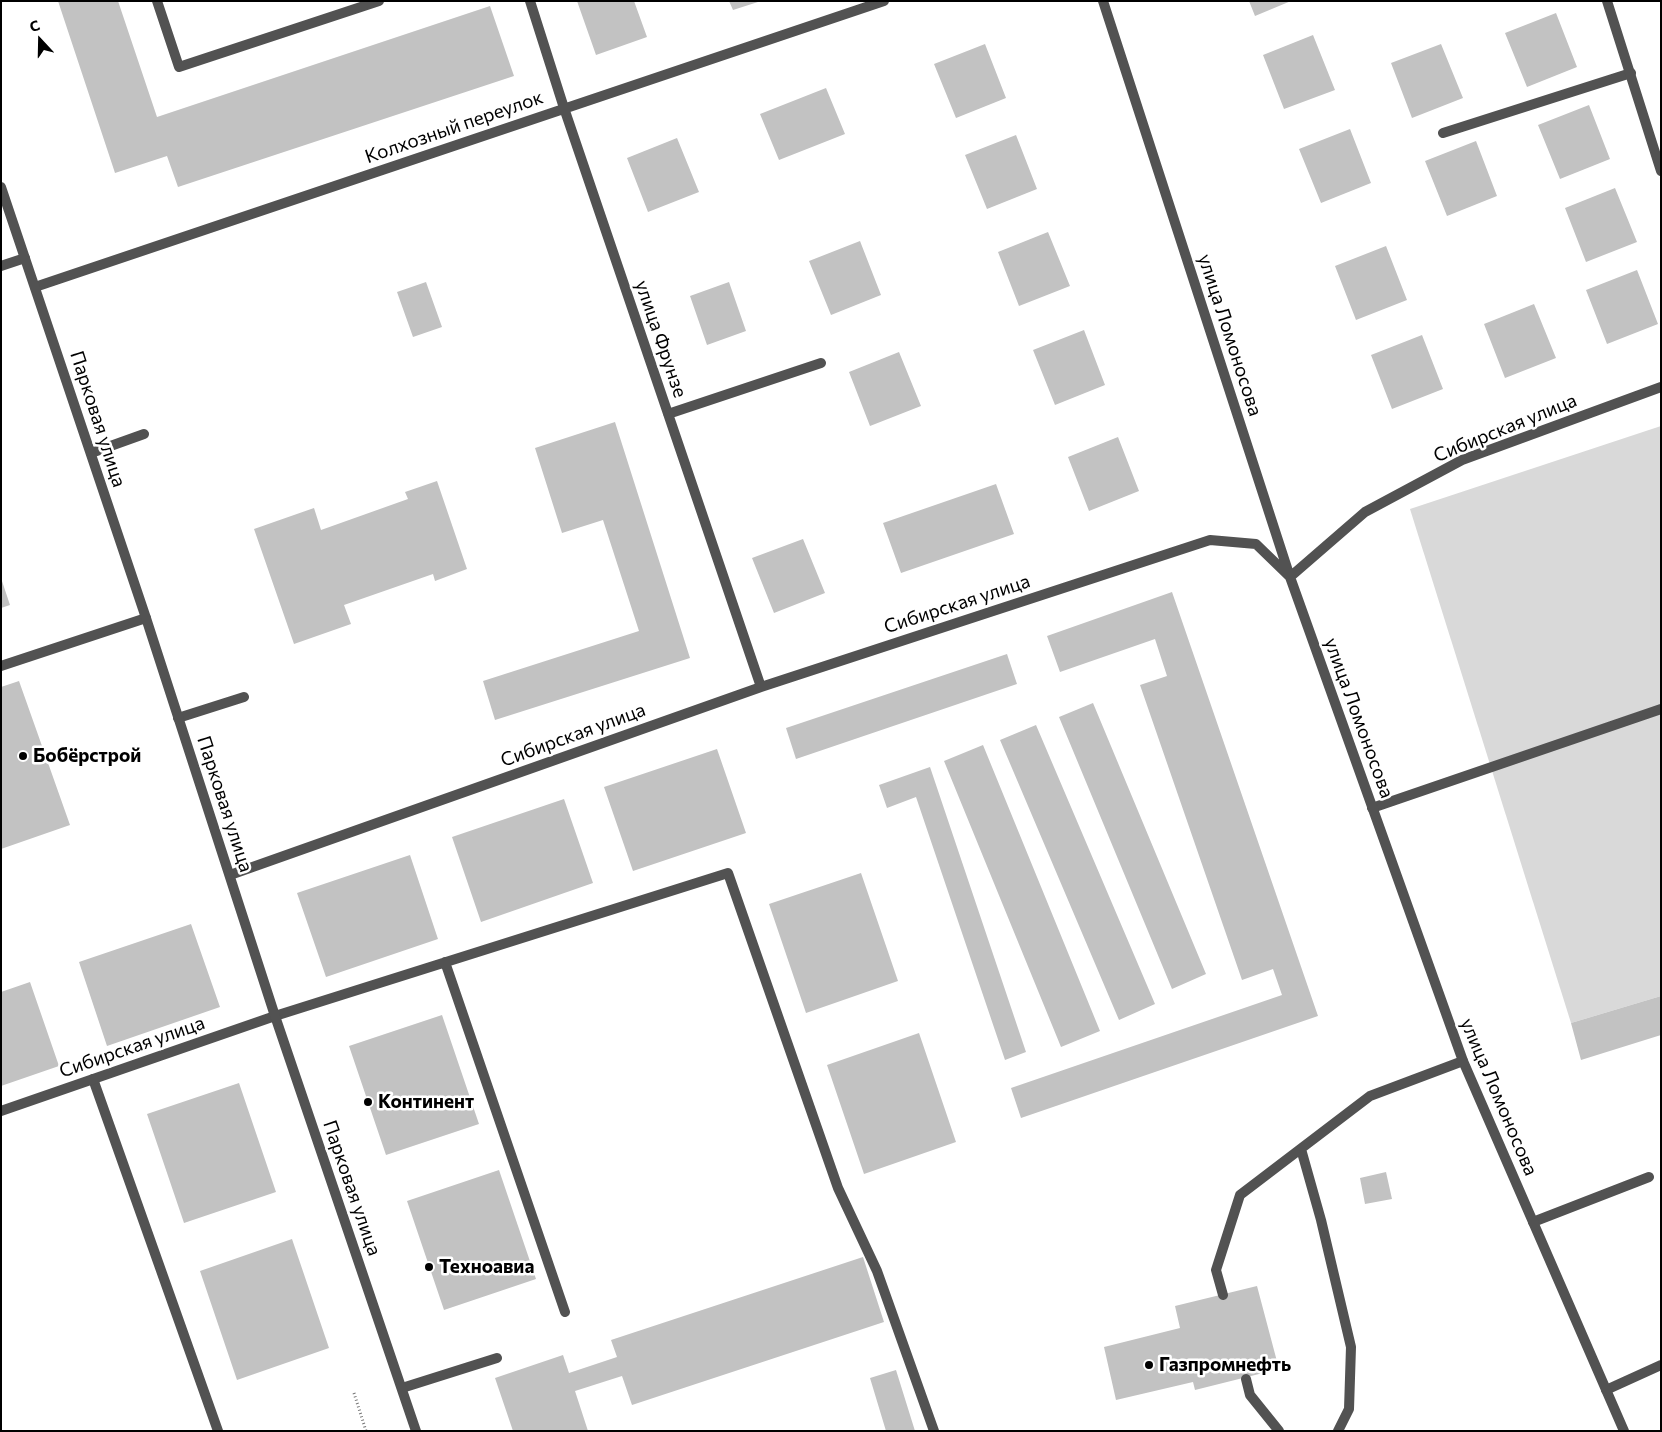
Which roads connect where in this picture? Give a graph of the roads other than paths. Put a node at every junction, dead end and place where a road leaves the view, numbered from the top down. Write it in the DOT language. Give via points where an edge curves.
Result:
graph roads {
  1 [pos="157,1"];
  2 [pos="379,1"];
  3 [pos="530,1"];
  4 [pos="884,1"];
  5 [pos="1103,1"];
  6 [pos="1607,1"];
  7 [pos="1631,73"];
  8 [pos="564,108"];
  9 [pos="1443,133"];
  10 [pos="1661,171"];
  11 [pos="1,187"];
  12 [pos="25,258"];
  13 [pos="1,266"];
  14 [pos="35,287"];
  15 [pos="821,363"];
  16 [pos="1661,387"];
  17 [pos="668,414"];
  18 [pos="144,434"];
  19 [pos="91,453"];
  20 [pos="1290,577"];
  21 [pos="146,618"];
  22 [pos="1,666"];
  23 [pos="761,687"];
  24 [pos="244,697"];
  25 [pos="1661,709"];
  26 [pos="178,718"];
  27 [pos="1372,808"];
  28 [pos="230,875"];
  29 [pos="445,962"];
  30 [pos="275,1016"];
  31 [pos="1463,1061"];
  32 [pos="93,1079"];
  33 [pos="1,1112"];
  34 [pos="1300,1149"];
  35 [pos="1649,1177"];
  36 [pos="1533,1222"];
  37 [pos="1223,1295"];
  38 [pos="564,1312"];
  39 [pos="497,1358"];
  40 [pos="1661,1365"];
  41 [pos="1246,1378"];
  42 [pos="402,1388"];
  43 [pos="1606,1390"];
  44 [pos="218,1431"];
  45 [pos="416,1431"];
  46 [pos="934,1431"];
  47 [pos="1279,1431"];
  48 [pos="1338,1431"];
  49 [pos="1624,1431"];
  1 -- 2 [label="street" via="179,67"];
  3 -- 8 [label="street, улица Фрунзе"];
  4 -- 8 [label="street, Колхозный переулок"];
  5 -- 20 [label="street, улица Ломоносова"];
  6 -- 7 [label="street"];
  7 -- 9 [label="street"];
  7 -- 10 [label="street"];
  8 -- 14 [label="street, Колхозный переулок"];
  8 -- 17 [label="street, улица Фрунзе"];
  11 -- 12 [label="street, Парковая улица"];
  12 -- 13 [label="street"];
  12 -- 14 [label="street, Парковая улица"];
  14 -- 19 [label="street, Парковая улица"];
  15 -- 17 [label="street"];
  16 -- 20 [label="street, Сибирская улица" via="1462,460 1365,512"];
  17 -- 23 [label="street, улица Фрунзе"];
  18 -- 19 [label="street"];
  19 -- 21 [label="street, Парковая улица"];
  20 -- 23 [label="street, Сибирская улица" via="1256,544 1210,540"];
  20 -- 27 [label="street, улица Ломоносова"];
  21 -- 22 [label="street"];
  21 -- 26 [label="street, Парковая улица"];
  23 -- 28 [label="street, Сибирская улица"];
  24 -- 26 [label="street"];
  25 -- 27 [label="street"];
  26 -- 28 [label="street, Парковая улица"];
  27 -- 31 [label="street, улица Ломоносова"];
  28 -- 30 [label="street, Парковая улица"];
  29 -- 30 [label="street, Сибирская улица"];
  29 -- 38 [label="street"];
  29 -- 46 [label="street, Сибирская улица" via="728,873 838,1188 877,1271"];
  30 -- 32 [label="street, Сибирская улица"];
  30 -- 42 [label="street, Парковая улица"];
  31 -- 34 [label="street" via="1370,1096"];
  31 -- 36 [label="street, улица Ломоносова"];
  32 -- 33 [label="street, Сибирская улица"];
  32 -- 44 [label="street"];
  34 -- 37 [label="street" via="1240,1195 1216,1270"];
  34 -- 48 [label="street" via="1321,1220 1351,1347 1349,1409"];
  35 -- 36 [label="street"];
  36 -- 43 [label="street, улица Ломоносова"];
  39 -- 42 [label="street"];
  40 -- 43 [label="street"];
  41 -- 47 [label="street" via="1250,1395"];
  42 -- 45 [label="street, Парковая улица"];
  43 -- 49 [label="street, улица Ломоносова"];
}
